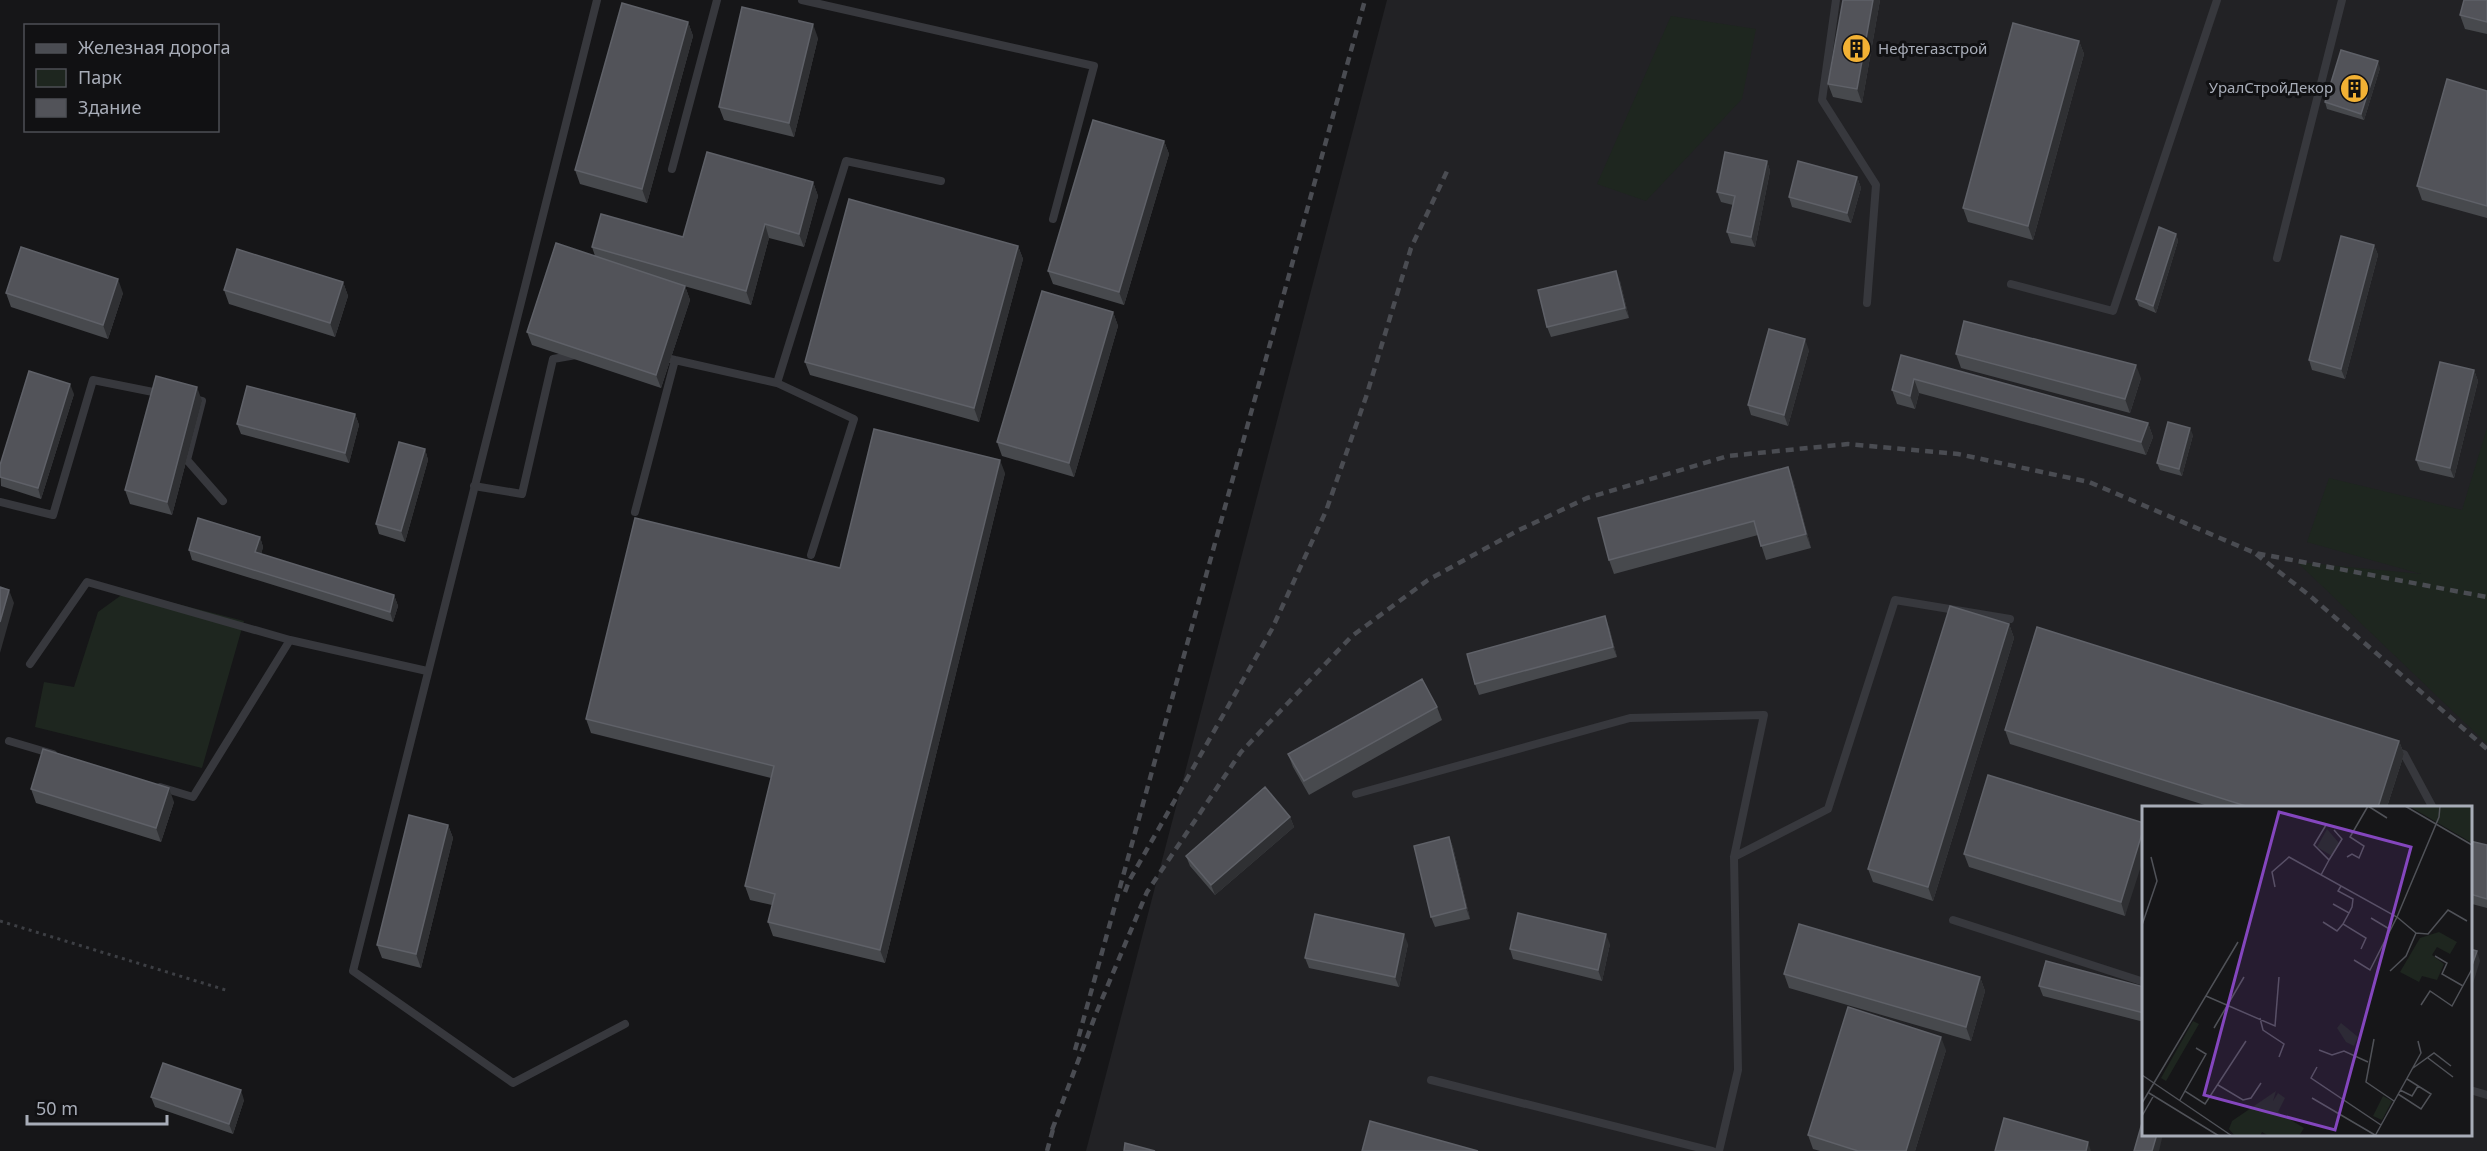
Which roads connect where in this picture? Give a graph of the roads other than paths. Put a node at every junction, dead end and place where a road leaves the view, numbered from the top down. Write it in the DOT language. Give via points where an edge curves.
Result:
graph roads {
  1 [pos="597,0"];
  2 [pos="717,0"];
  3 [pos="802,0"];
  4 [pos="1836,0"];
  5 [pos="2217,0"];
  6 [pos="2342,0"];
  7 [pos="672,169"];
  8 [pos="941,181"];
  9 [pos="1053,219"];
  10 [pos="2277,258"];
  11 [pos="2011,284"];
  12 [pos="1867,303"];
  13 [pos="585,353"];
  14 [pos="652,355"];
  15 [pos="675,360"];
  16 [pos="777,383"];
  17 [pos="170,395"];
  18 [pos="180,397"];
  19 [pos="474,486"];
  20 [pos="224,501"];
  21 [pos="0,502"];
  22 [pos="634,512"];
  23 [pos="811,555"];
  24 [pos="2010,619"];
  25 [pos="290,640"];
  26 [pos="30,664"];
  27 [pos="427,671"];
  28 [pos="9,741"];
  29 [pos="2382,748"];
  30 [pos="63,757"];
  31 [pos="150,784"];
  32 [pos="1356,794"];
  33 [pos="2432,806"];
  34 [pos="1734,857"];
  35 [pos="1953,920"];
  36 [pos="2142,981"];
  37 [pos="625,1024"];
  38 [pos="1431,1080"];
  39 [pos="2472,1091"];
  40 [pos="2487,1095"];
  41 [pos="1712,1151"];
  42 [pos="1719,1151"];
  1 -- 19 [label="lane"];
  2 -- 7 [label="lane"];
  3 -- 9 [label="lane" via="1094,66"];
  4 -- 12 [label="lane" via="1822,100 1876,185"];
  5 -- 11 [label="lane" via="2113,311"];
  6 -- 10 [label="lane"];
  8 -- 16 [label="lane" via="846,161"];
  13 -- 19 [label="lane" via="553,359 522,494"];
  14 -- 15 [label="lane"];
  15 -- 16 [label="lane"];
  15 -- 22 [label="lane"];
  16 -- 23 [label="lane" via="854,419"];
  17 -- 21 [label="lane" via="93,380 53,515"];
  18 -- 20 [label="lane" via="202,401 187,460"];
  19 -- 27 [label="lane"];
  24 -- 34 [label="lane" via="1895,600 1828,809"];
  25 -- 26 [label="lane" via="87,582"];
  25 -- 27 [label="lane"];
  25 -- 31 [label="lane" via="193,797"];
  27 -- 37 [label="lane" via="353,970 513,1083"];
  28 -- 30 [label="lane"];
  29 -- 33 [label="lane" via="2404,754"];
  32 -- 34 [label="lane" via="1630,718 1764,715"];
  34 -- 42 [label="lane" via="1738,1070"];
  35 -- 36 [label="lane"];
  38 -- 41 [label="lane"];
  39 -- 40 [label="lane"];
}
